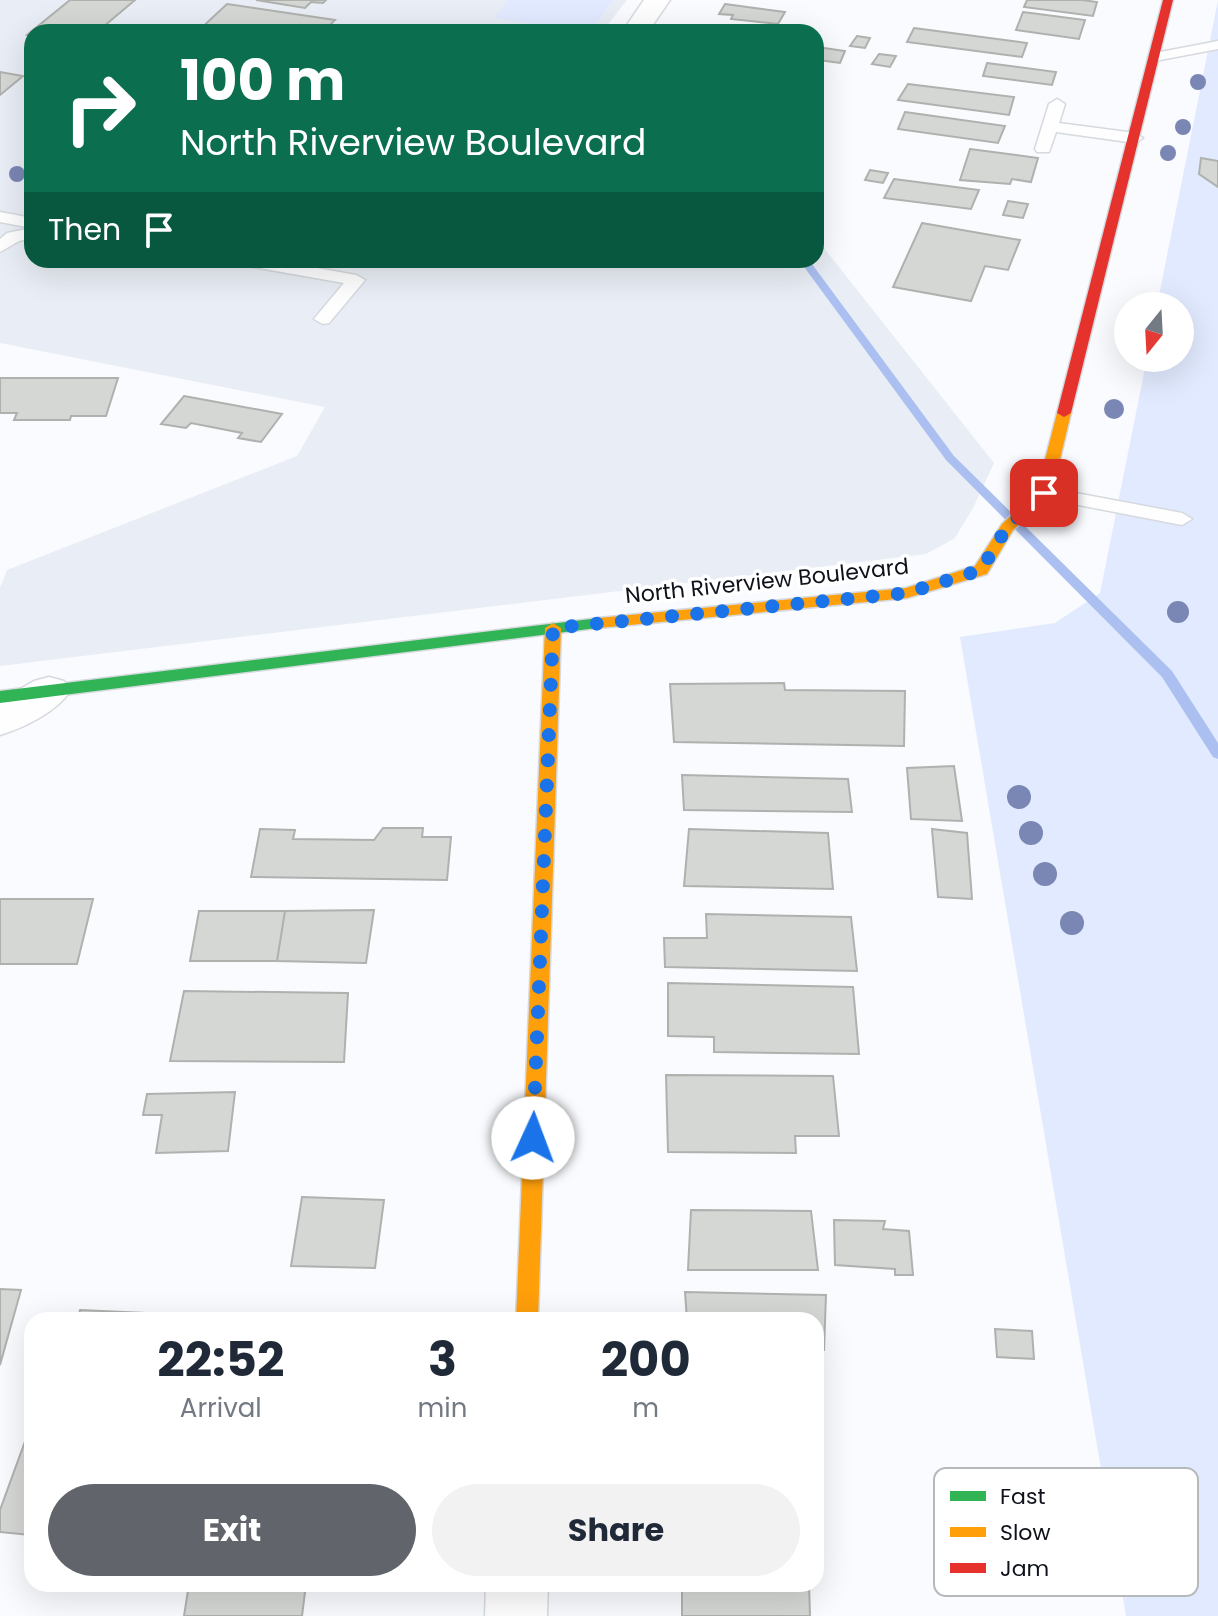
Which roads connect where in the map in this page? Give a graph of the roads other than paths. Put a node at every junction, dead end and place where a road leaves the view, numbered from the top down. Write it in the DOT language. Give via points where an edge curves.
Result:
graph roads {
  1 [pos="657,0"];
  2 [pos="1168,0"];
  3 [pos="640,24"];
  4 [pos="1218,45"];
  5 [pos="1155,57"];
  6 [pos="1057,104"];
  7 [pos="1050,126"];
  8 [pos="1135,138"];
  9 [pos="1043,149"];
  10 [pos="0,217"];
  11 [pos="24,222"];
  12 [pos="24,235"];
  13 [pos="0,247"];
  14 [pos="299,268"];
  15 [pos="323,319"];
  16 [pos="1044,493"];
  17 [pos="1182,519"];
  18 [pos="553,628"];
  19 [pos="49,691"];
  20 [pos="0,697"];
  21 [pos="0,720"];
  22 [pos="527,1312"];
  23 [pos="517,1592"];
  24 [pos="516,1616"];
  1 -- 3 [label="street"];
  2 -- 5 [label="street"];
  4 -- 5 [label="lane"];
  5 -- 8 [label="street"];
  6 -- 7 [label="lane"];
  7 -- 8 [label="lane"];
  7 -- 9 [label="lane"];
  8 -- 16 [label="street"];
  10 -- 11 [label="lane"];
  12 -- 13 [label="lane"];
  14 -- 15 [label="lane" via="356,280"];
  16 -- 17 [label="lane"];
  16 -- 18 [label="street, North Riverview Boulevard" via="1007,527 981,570 907,593"];
  18 -- 19 [label="street, North Riverview Boulevard"];
  18 -- 22 [label="street"];
  19 -- 20 [label="street, North Riverview Boulevard"];
  19 -- 21 [label="street"];
  23 -- 24 [label="street"];
}
